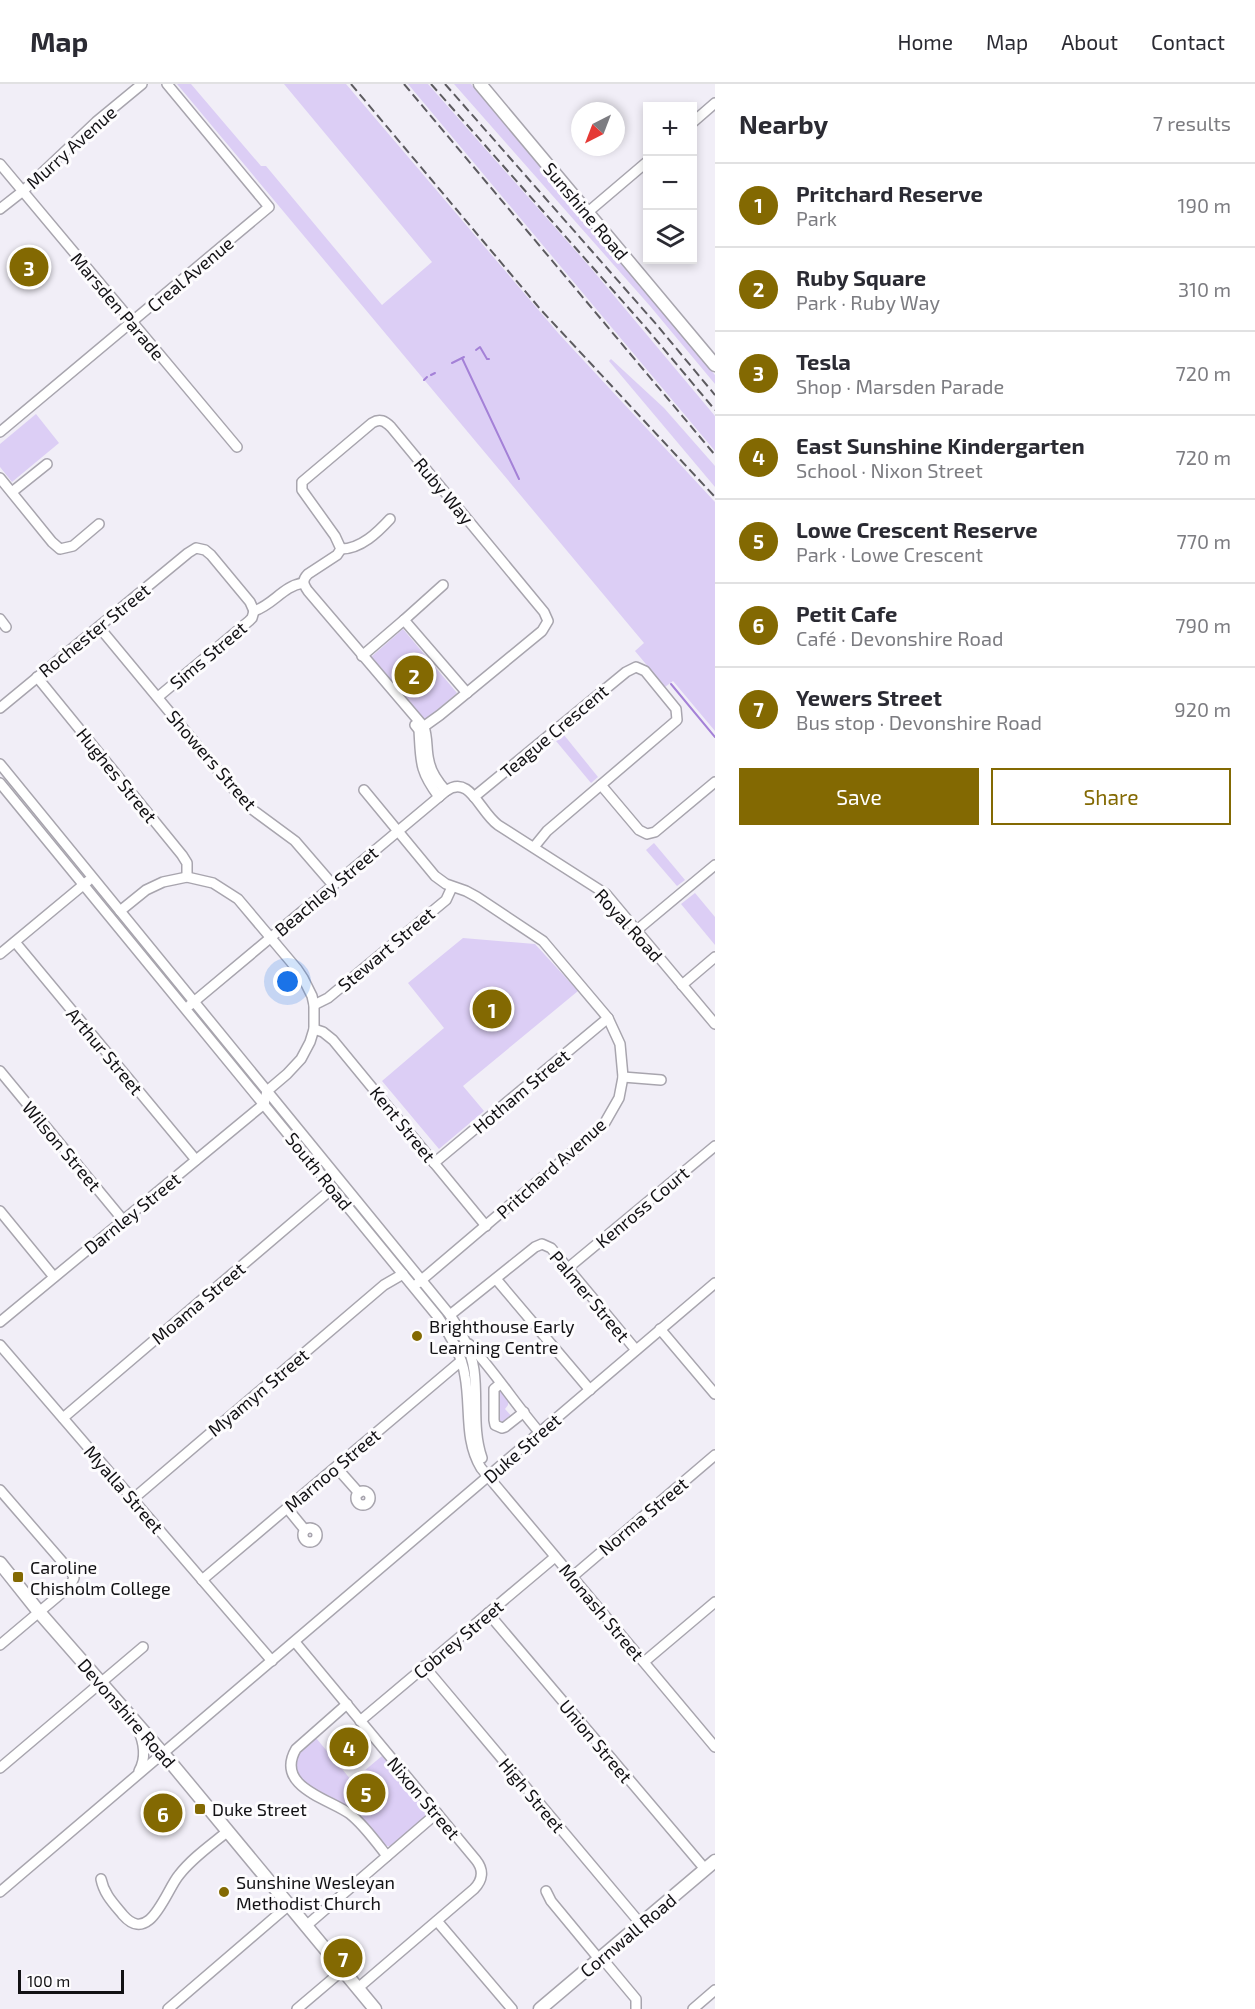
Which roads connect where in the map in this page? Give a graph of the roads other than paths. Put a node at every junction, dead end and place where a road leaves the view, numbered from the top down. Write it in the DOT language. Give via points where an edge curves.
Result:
graph roads {
  1 [pos="142,84"];
  2 [pos="167,84"];
  3 [pos="480,84"];
  4 [pos="715,104"];
  5 [pos="697,120"];
  6 [pos="0,164"];
  7 [pos="643,165"];
  8 [pos="23,191"];
  9 [pos="0,209"];
  10 [pos="588,212"];
  11 [pos="132,322"];
  12 [pos="715,365"];
  13 [pos="0,432"];
  14 [pos="237,447"];
  15 [pos="47,464"];
  16 [pos="0,478"];
  17 [pos="12,492"];
  18 [pos="390,519"];
  19 [pos="99,524"];
  20 [pos="341,549"];
  21 [pos="303,583"];
  22 [pos="443,585"];
  23 [pos="254,611"];
  24 [pos="404,620"];
  25 [pos="99,627"];
  26 [pos="362,656"];
  27 [pos="37,677"];
  28 [pos="467,693"];
  29 [pos="158,697"];
  30 [pos="0,708"];
  31 [pos="421,728"];
  32 [pos="0,764"];
  33 [pos="715,782"];
  34 [pos="0,783"];
  35 [pos="461,785"];
  36 [pos="601,785"];
  37 [pos="364,790"];
  38 [pos="442,794"];
  39 [pos="474,797"];
  40 [pos="398,831"];
  41 [pos="534,847"];
  42 [pos="715,865"];
  43 [pos="92,877"];
  44 [pos="187,877"];
  45 [pos="84,885"];
  46 [pos="333,885"];
  47 [pos="452,887"];
  48 [pos="120,911"];
  49 [pos="637,930"];
  50 [pos="270,937"];
  51 [pos="15,942"];
  52 [pos="0,954"];
  53 [pos="715,957"];
  54 [pos="682,985"];
  55 [pos="193,1001"];
  56 [pos="314,1005"];
  57 [pos="187,1010"];
  58 [pos="608,1018"];
  59 [pos="715,1024"];
  60 [pos="314,1029"];
  61 [pos="0,1071"];
  62 [pos="623,1077"];
  63 [pos="661,1080"];
  64 [pos="267,1091"];
  65 [pos="264,1104"];
  66 [pos="715,1146"];
  67 [pos="196,1160"];
  68 [pos="434,1163"];
  69 [pos="333,1188"];
  70 [pos="0,1211"];
  71 [pos="123,1220"];
  72 [pos="486,1226"];
  73 [pos="396,1265"];
  74 [pos="568,1268"];
  75 [pos="403,1274"];
  76 [pos="54,1277"];
  77 [pos="496,1279"];
  78 [pos="417,1283"];
  79 [pos="715,1283"];
  80 [pos="384,1285"];
  81 [pos="450,1315"];
  82 [pos="0,1322"];
  83 [pos="660,1329"];
  84 [pos="465,1340"];
  85 [pos="0,1345"];
  86 [pos="636,1350"];
  87 [pos="461,1361"];
  88 [pos="500,1384"];
  89 [pos="590,1390"];
  90 [pos="715,1394"];
  91 [pos="524,1412"];
  92 [pos="63,1418"];
  93 [pos="540,1433"];
  94 [pos="715,1455"];
  95 [pos="336,1467"];
  96 [pos="489,1477"];
  97 [pos="0,1490"];
  98 [pos="359,1493"];
  99 [pos="133,1499"];
  100 [pos="287,1508"];
  101 [pos="305,1530"];
  102 [pos="555,1557"];
  103 [pos="0,1563"];
  104 [pos="0,1576"];
  105 [pos="572,1577"];
  106 [pos="202,1580"];
  107 [pos="715,1602"];
  108 [pos="39,1612"];
  109 [pos="488,1613"];
  110 [pos="295,1642"];
  111 [pos="0,1645"];
  112 [pos="143,1647"];
  113 [pos="272,1661"];
  114 [pos="644,1662"];
  115 [pos="424,1666"];
  116 [pos="101,1683"];
  117 [pos="347,1704"];
  118 [pos="360,1721"];
  119 [pos="135,1722"];
  120 [pos="710,1733"];
  121 [pos="715,1747"];
  122 [pos="163,1754"];
  123 [pos="0,1768"];
  124 [pos="136,1776"];
  125 [pos="437,1814"];
  126 [pos="228,1831"];
  127 [pos="387,1856"];
  128 [pos="715,1860"];
  129 [pos="705,1869"];
  130 [pos="101,1880"];
  131 [pos="546,1891"];
  132 [pos="0,1892"];
  133 [pos="289,1905"];
  134 [pos="437,1921"];
  135 [pos="640,1923"];
  136 [pos="306,1926"];
  137 [pos="600,1958"];
  138 [pos="343,1970"];
  139 [pos="358,1988"];
  140 [pos="715,1990"];
  141 [pos="168,2009"];
  142 [pos="297,2009"];
  143 [pos="375,2009"];
  144 [pos="512,2009"];
  145 [pos="540,2009"];
  146 [pos="636,2009"];
  147 [pos="693,2009"];
  1 -- 8 [label="street, Murry Avenue"];
  2 -- 11 [label="street, Creal Avenue" via="269,207"];
  3 -- 10 [label="main road, Sunshine Road"];
  4 -- 5 [label="street"];
  6 -- 8 [label="street, Marsden Parade"];
  7 -- 10 [label="street"];
  8 -- 9 [label="street, Murry Avenue"];
  8 -- 11 [label="street, Marsden Parade"];
  10 -- 12 [label="main road, Sunshine Road"];
  11 -- 13 [label="street, Creal Avenue"];
  11 -- 14 [label="street, Marsden Parade"];
  15 -- 17 [label="street"];
  16 -- 17 [label="street"];
  17 -- 19 [label="street" via="60,549 73,546"];
  18 -- 20 [label="street" via="360,544"];
  20 -- 21 [label="street" via="304,577"];
  20 -- 28 [label="street, Ruby Way" via="302,490 302,482 372,423 384,421 547,616 542,631"];
  21 -- 23 [label="street"];
  21 -- 26 [label="street"];
  22 -- 24 [label="street"];
  23 -- 25 [label="street, Rochester Street" via="205,550 196,548"];
  23 -- 29 [label="street, Sims Street" via="249,621"];
  24 -- 26 [label="street"];
  24 -- 28 [label="street"];
  25 -- 27 [label="street, Rochester Street"];
  25 -- 29 [label="street, Showers Street"];
  26 -- 31 [label="street"];
  27 -- 30 [label="street, Rochester Street"];
  27 -- 44 [label="street, Hughes Street" via="182,855 187,863"];
  28 -- 31 [label="street, Ruby Way"];
  29 -- 46 [label="street, Showers Street" via="240,797 295,841"];
  31 -- 38 [label="street" via="427,735 424,760"];
  32 -- 43 [label="street, South Road"];
  33 -- 36 [label="street" via="655,832 647,834 639,830"];
  34 -- 45 [label="street, South Road"];
  35 -- 38 [label="street, Beachley Street"];
  35 -- 39 [label="street, Royal Road"];
  36 -- 39 [label="street, Teague Crescent" via="677,720 674,707 645,671 636,667"];
  36 -- 41 [label="street"];
  37 -- 40 [label="street, Pritchard Avenue"];
  38 -- 40 [label="street, Beachley Street"];
  39 -- 41 [label="street, Royal Road" via="493,821"];
  40 -- 46 [label="street, Beachley Street"];
  40 -- 47 [label="street, Pritchard Avenue" via="435,876"];
  41 -- 49 [label="street, Royal Road" via="606,894"];
  42 -- 49 [label="street"];
  43 -- 45 [label="street"];
  43 -- 48 [label="street, South Road"];
  44 -- 48 [label="street" via="153,886"];
  44 -- 50 [label="street" via="213,883 232,894"];
  45 -- 51 [label="street"];
  45 -- 57 [label="street, South Road"];
  46 -- 50 [label="street, Beachley Street"];
  47 -- 56 [label="street, Stewart Street" via="446,900 328,998"];
  47 -- 58 [label="street, Pritchard Avenue" via="477,897 543,941"];
  48 -- 55 [label="street, South Road"];
  49 -- 54 [label="street, Royal Road"];
  50 -- 55 [label="street, Beachley Street"];
  50 -- 56 [label="street" via="303,978"];
  51 -- 52 [label="street"];
  51 -- 67 [label="street, Arthur Street"];
  53 -- 54 [label="street"];
  54 -- 59 [label="street, Royal Road"];
  55 -- 57 [label="street, Beachley Street"];
  55 -- 64 [label="street, South Road"];
  56 -- 60 [label="street"];
  57 -- 65 [label="street, South Road"];
  58 -- 62 [label="street, Pritchard Avenue" via="620,1044"];
  58 -- 68 [label="street, Hotham Street"];
  60 -- 64 [label="street" via="296,1066"];
  60 -- 68 [label="street, Kent Street" via="333,1040"];
  61 -- 71 [label="street, Wilson Street"];
  62 -- 63 [label="street"];
  62 -- 72 [label="street, Pritchard Avenue" via="619,1098 603,1126"];
  64 -- 65 [label="street"];
  64 -- 78 [label="street, South Road"];
  65 -- 67 [label="street, Darnley Street"];
  65 -- 69 [label="street, South Road"];
  66 -- 74 [label="street, Kenross Court"];
  67 -- 71 [label="street, Darnley Street"];
  68 -- 72 [label="street, Kent Street"];
  69 -- 73 [label="street, South Road"];
  69 -- 92 [label="street, Moama Street"];
  70 -- 76 [label="street"];
  71 -- 76 [label="street, Darnley Street"];
  72 -- 78 [label="street, Pritchard Avenue"];
  73 -- 75 [label="street, South Road"];
  73 -- 80 [label="street, Myamyn Street"];
  74 -- 77 [label="street, Palmer Street" via="551,1248 542,1244"];
  74 -- 86 [label="street, Palmer Street"];
  75 -- 78 [label="street, South Road"];
  75 -- 80 [label="street, Myamyn Street"];
  76 -- 82 [label="street, Darnley Street"];
  77 -- 81 [label="street"];
  77 -- 89 [label="street"];
  78 -- 81 [label="street, South Road"];
  78 -- 87 [label="street, South Road"];
  79 -- 83 [label="street, Duke Street"];
  80 -- 99 [label="street, Myamyn Street"];
  81 -- 84 [label="street, South Road"];
  83 -- 86 [label="street, Duke Street"];
  83 -- 90 [label="street"];
  84 -- 88 [label="street, South Road"];
  84 -- 96 [label="street, South Road" via="474,1369 476,1433"];
  85 -- 92 [label="street, Myalla Street"];
  86 -- 89 [label="street, Duke Street"];
  87 -- 95 [label="street, Marnoo Street"];
  87 -- 96 [label="street, South Road" via="472,1448"];
  88 -- 91 [label="street, South Road"];
  88 -- 91 [label="street" via="494,1389 495,1425 505,1428"];
  89 -- 93 [label="street, Duke Street"];
  91 -- 93 [label="street, South Road"];
  92 -- 99 [label="street, Myalla Street"];
  93 -- 96 [label="street, Duke Street"];
  94 -- 105 [label="street, Norma Street"];
  95 -- 98 [label="street"];
  95 -- 100 [label="street, Marnoo Street"];
  96 -- 102 [label="street, Monash Street"];
  96 -- 110 [label="street, Duke Street"];
  97 -- 108 [label="street" via="73,1576 70,1586"];
  99 -- 106 [label="street, Myalla Street"];
  100 -- 101 [label="street"];
  100 -- 106 [label="street, Marnoo Street"];
  102 -- 105 [label="street, Monash Street"];
  102 -- 109 [label="street, Cobrey Street"];
  103 -- 108 [label="main road"];
  104 -- 108 [label="main road"];
  105 -- 114 [label="street, Monash Street"];
  106 -- 113 [label="street, Myalla Street"];
  107 -- 114 [label="street"];
  108 -- 111 [label="street"];
  108 -- 116 [label="main road, Devonshire Road"];
  109 -- 115 [label="street, Cobrey Street"];
  109 -- 129 [label="street, Union Street"];
  110 -- 113 [label="street, Duke Street"];
  110 -- 117 [label="street, Nixon Street"];
  112 -- 116 [label="street"];
  113 -- 122 [label="street, Duke Street"];
  114 -- 120 [label="street, Monash Street"];
  115 -- 118 [label="street, Cobrey Street"];
  115 -- 135 [label="street, High Street"];
  116 -- 119 [label="main road, Devonshire Road"];
  116 -- 123 [label="street"];
  117 -- 118 [label="street, Nixon Street"];
  117 -- 127 [label="street" via="296,1749 291,1771 315,1796 351,1816"];
  118 -- 125 [label="street, Nixon Street"];
  119 -- 122 [label="main road, Devonshire Road"];
  119 -- 124 [label="street" via="144,1757"];
  120 -- 121 [label="street, Monash Street"];
  122 -- 124 [label="street, Duke Street"];
  122 -- 126 [label="main road, Devonshire Road"];
  124 -- 132 [label="street, Duke Street"];
  125 -- 127 [label="street"];
  125 -- 134 [label="street, Nixon Street" via="479,1864 482,1873 478,1885"];
  126 -- 130 [label="street" via="185,1868 162,1906 146,1922 135,1924 126,1919 106,1895"];
  126 -- 133 [label="main road, Devonshire Road"];
  127 -- 136 [label="street"];
  128 -- 129 [label="main road, Cornwall Road"];
  129 -- 135 [label="main road, Cornwall Road"];
  131 -- 137 [label="street"];
  133 -- 136 [label="main road, Devonshire Road"];
  133 -- 141 [label="street"];
  134 -- 139 [label="street"];
  134 -- 144 [label="street"];
  135 -- 137 [label="main road, Cornwall Road"];
  136 -- 138 [label="main road, Devonshire Road"];
  137 -- 145 [label="main road, Cornwall Road"];
  137 -- 146 [label="street" via="636,1999"];
  138 -- 139 [label="main road, Devonshire Road"];
  138 -- 142 [label="street"];
  139 -- 143 [label="main road, Devonshire Road"];
  140 -- 147 [label="street"];
}
